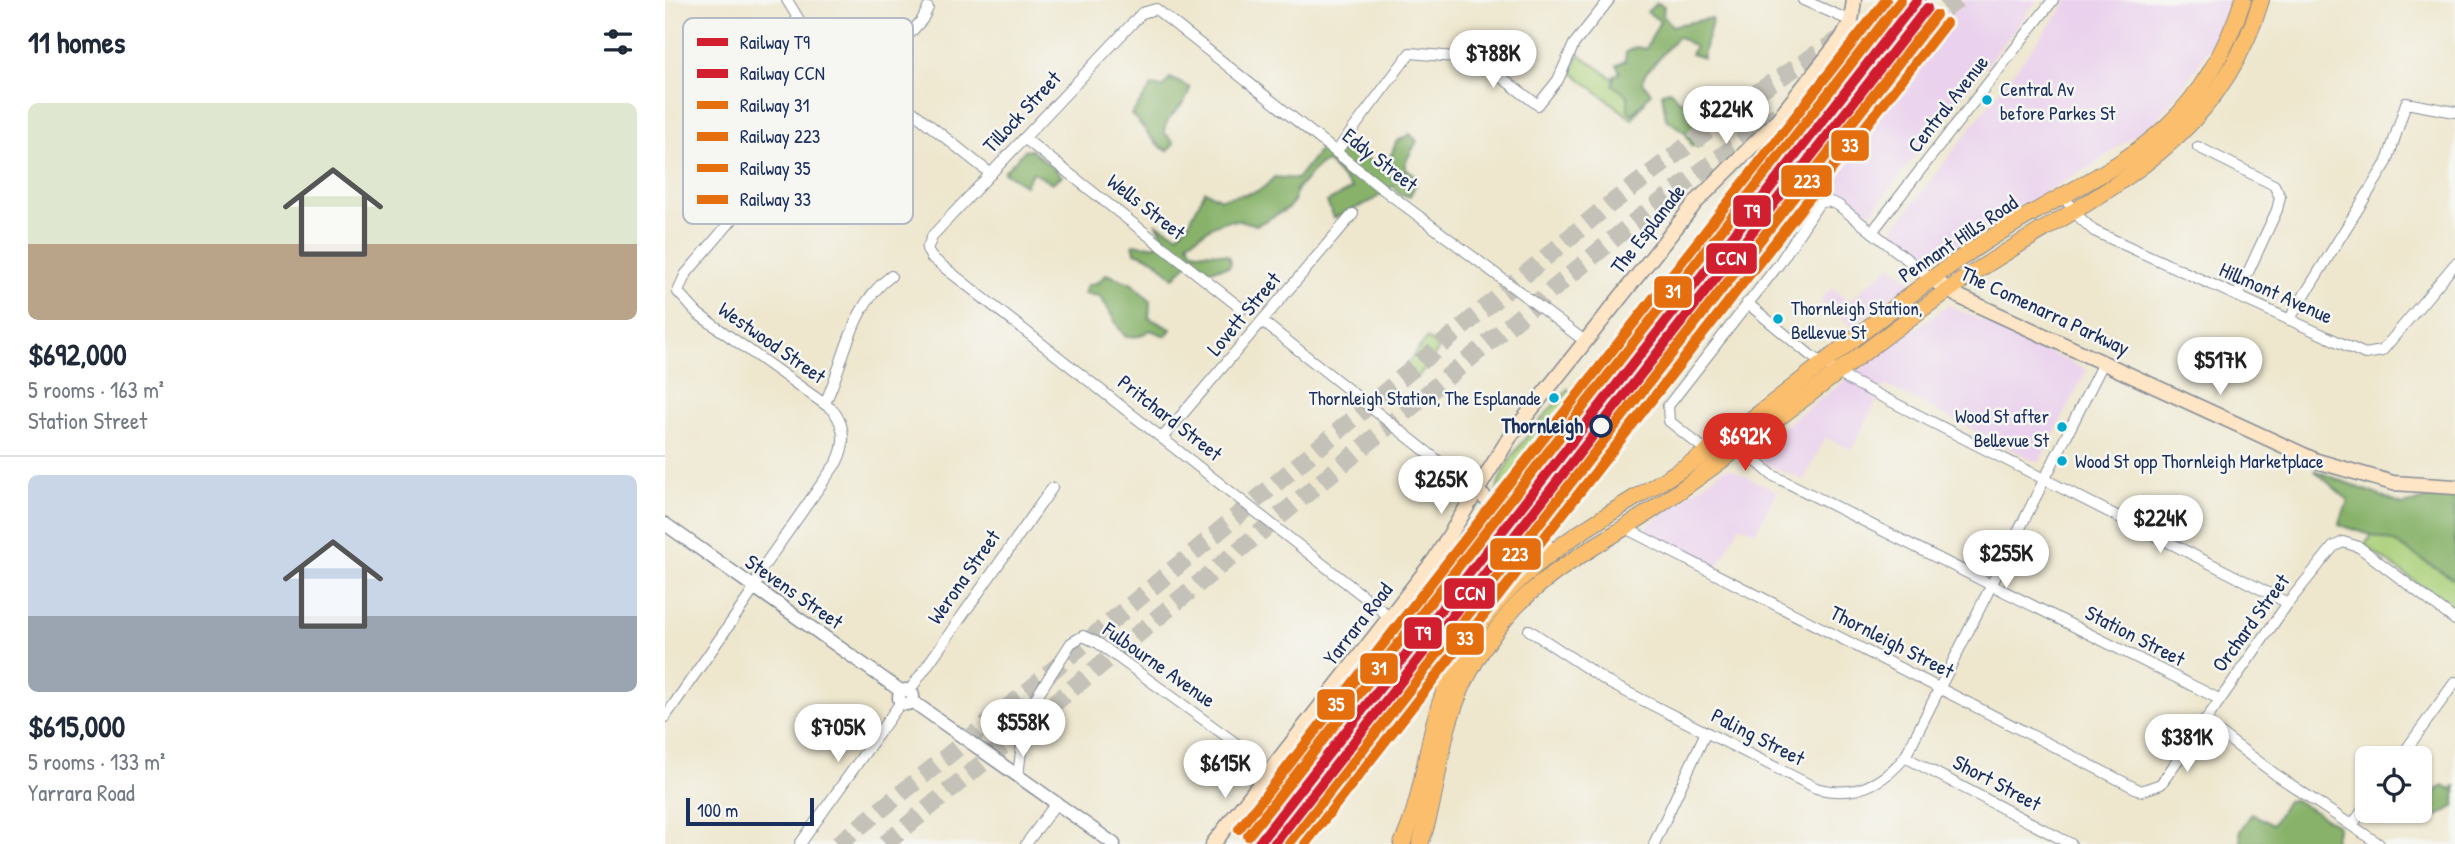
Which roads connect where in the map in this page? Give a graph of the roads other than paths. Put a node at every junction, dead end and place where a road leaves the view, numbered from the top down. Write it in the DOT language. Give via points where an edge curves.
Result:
graph roads {
  1 [pos="787,0"];
  2 [pos="1609,0"];
  3 [pos="1803,0"];
  4 [pos="1854,0"];
  5 [pos="2053,0"];
  6 [pos="2243,0"];
  7 [pos="2261,0"];
  8 [pos="927,8"];
  9 [pos="1152,9"];
  10 [pos="798,18"];
  11 [pos="1851,21"];
  12 [pos="913,30"];
  13 [pos="913,110"];
  14 [pos="2455,112"];
  15 [pos="1024,138"];
  16 [pos="2198,147"];
  17 [pos="1336,152"];
  18 [pos="991,174"];
  19 [pos="2064,196"];
  20 [pos="2074,212"];
  21 [pos="1353,215"];
  22 [pos="729,224"];
  23 [pos="1873,232"];
  24 [pos="927,249"];
  25 [pos="2455,264"];
  26 [pos="891,276"];
  27 [pos="1932,279"];
  28 [pos="1948,290"];
  29 [pos="2237,296"];
  30 [pos="1747,303"];
  31 [pos="1242,309"];
  32 [pos="2288,320"];
  33 [pos="1262,321"];
  34 [pos="1586,342"];
  35 [pos="1821,362"];
  36 [pos="2103,363"];
  37 [pos="1839,373"];
  38 [pos="825,403"];
  39 [pos="1163,438"];
  40 [pos="1740,447"];
  41 [pos="1708,452"];
  42 [pos="2045,479"];
  43 [pos="2455,486"];
  44 [pos="1052,488"];
  45 [pos="1476,491"];
  46 [pos="665,524"];
  47 [pos="1625,528"];
  48 [pos="1605,541"];
  49 [pos="1554,552"];
  50 [pos="1991,585"];
  51 [pos="755,588"];
  52 [pos="2288,603"];
  53 [pos="1390,617"];
  54 [pos="2455,620"];
  55 [pos="1529,630"];
  56 [pos="2455,682"];
  57 [pos="1939,688"];
  58 [pos="906,696"];
  59 [pos="2219,699"];
  60 [pos="665,717"];
  61 [pos="2204,721"];
  62 [pos="1706,732"];
  63 [pos="2409,746"];
  64 [pos="1905,757"];
  65 [pos="1017,775"];
  66 [pos="1265,778"];
  67 [pos="2141,791"];
  68 [pos="1057,802"];
  69 [pos="2355,821"];
  70 [pos="2353,824"];
  71 [pos="800,844"];
  72 [pos="1026,844"];
  73 [pos="1114,844"];
  74 [pos="1213,844"];
  75 [pos="1402,844"];
  76 [pos="1420,844"];
  77 [pos="1654,844"];
  78 [pos="2071,844"];
  79 [pos="2379,844"];
  1 -- 10 [label="street"];
  2 -- 17 [label="street" via="1574,44 1558,80 1538,105 1477,59 1410,53"];
  3 -- 11 [label="street"];
  4 -- 11 [label="main road, The Esplanade"];
  5 -- 23 [label="street, Central Avenue"];
  6 -- 19 [label="highway, Pennant Hills Road" via="2222,55 2185,109 2127,159"];
  7 -- 20 [label="highway, Pennant Hills Road" via="2230,73 2198,115 2162,152"];
  8 -- 12 [label="street"];
  9 -- 15 [label="street, Tillock Street" via="1142,13"];
  9 -- 17 [label="street, Eddy Street"];
  11 -- 34 [label="main road, The Esplanade" via="1784,113 1709,186"];
  13 -- 18 [label="street"];
  14 -- 32 [label="street" via="2406,103 2387,162"];
  15 -- 18 [label="street, Tillock Street"];
  15 -- 31 [label="street, Wells Street"];
  16 -- 29 [label="street" via="2274,184 2280,197"];
  17 -- 34 [label="street, Eddy Street"];
  18 -- 24 [label="street, Tillock Street" via="933,235"];
  19 -- 20 [label="street, Hillmont Avenue"];
  19 -- 27 [label="highway, Pennant Hills Road"];
  20 -- 28 [label="highway, Pennant Hills Road"];
  20 -- 29 [label="street, Hillmont Avenue" via="2094,231"];
  21 -- 33 [label="street, Lovett Street"];
  22 -- 38 [label="street, Westwood Street" via="685,275 678,292 698,314"];
  23 -- 27 [label="street"];
  23 -- 30 [label="street" via="1833,202 1816,205 1779,264"];
  24 -- 39 [label="street, Pritchard Street" via="931,257"];
  25 -- 32 [label="street, Hillmont Avenue" via="2382,351 2365,354"];
  26 -- 38 [label="street" via="858,314"];
  27 -- 28 [label="main road, The Comenarra Parkway"];
  27 -- 35 [label="highway, Pennant Hills Road"];
  28 -- 36 [label="main road, The Comenarra Parkway"];
  28 -- 37 [label="highway, Pennant Hills Road"];
  29 -- 32 [label="street, Hillmont Avenue"];
  30 -- 35 [label="street"];
  30 -- 41 [label="street" via="1668,406 1669,421"];
  33 -- 39 [label="street, Lovett Street"];
  33 -- 45 [label="street"];
  34 -- 45 [label="main road, The Esplanade" via="1511,435"];
  35 -- 37 [label="street"];
  35 -- 41 [label="highway, Pennant Hills Road"];
  36 -- 42 [label="street, Paling Street"];
  36 -- 43 [label="main road, The Comenarra Parkway" via="2332,466 2393,483"];
  37 -- 40 [label="highway, Pennant Hills Road"];
  37 -- 42 [label="street"];
  38 -- 51 [label="street, Westwood Street" via="840,424 841,453 761,570"];
  39 -- 53 [label="street, Pritchard Street"];
  40 -- 47 [label="highway, Pennant Hills Road"];
  40 -- 50 [label="street, Station Street" via="1772,475"];
  41 -- 49 [label="highway, Pennant Hills Road"];
  42 -- 50 [label="street, Paling Street"];
  42 -- 52 [label="street"];
  44 -- 58 [label="street, Werona Street"];
  45 -- 49 [label="main road, bridge"];
  45 -- 53 [label="main road, Yarrara Road" via="1435,559"];
  46 -- 51 [label="street, Stevens Street"];
  47 -- 48 [label="highway, Pennant Hills Road"];
  47 -- 57 [label="street, Thornleigh Street"];
  48 -- 49 [label="highway" via="1563,556"];
  48 -- 76 [label="highway, Pennant Hills Road" via="1529,593 1479,655 1451,717"];
  49 -- 75 [label="highway, Pennant Hills Road" via="1493,606 1456,666 1441,701"];
  50 -- 57 [label="street, Paling Street"];
  50 -- 59 [label="street, Station Street"];
  51 -- 58 [label="street, Stevens Street"];
  51 -- 60 [label="street, Westwood Street"];
  52 -- 54 [label="street, Orchard Street" via="2333,547 2343,542 2359,547"];
  52 -- 59 [label="street, Orchard Street"];
  53 -- 66 [label="main road, Yarrara Road"];
  55 -- 62 [label="street, Paling Street" via="1611,684"];
  56 -- 63 [label="street"];
  57 -- 64 [label="street, Paling Street"];
  57 -- 67 [label="street, Thornleigh Street"];
  58 -- 65 [label="street, Stevens Street"];
  58 -- 71 [label="street, Werona Street"];
  59 -- 61 [label="street, Orchard Street"];
  61 -- 67 [label="street, Orchard Street" via="2161,784"];
  61 -- 70 [label="street"];
  62 -- 64 [label="street, Paling Street" via="1831,792 1867,788"];
  62 -- 77 [label="street"];
  64 -- 78 [label="street, Short Street"];
  65 -- 66 [label="street, Fulbourne Avenue" via="1025,712 1071,643 1083,636 1259,760"];
  65 -- 68 [label="street, Stevens Street"];
  66 -- 74 [label="main road, Yarrara Road"];
  68 -- 72 [label="street"];
  68 -- 73 [label="street, Stevens Street"];
  69 -- 70 [label="street"];
  70 -- 79 [label="street"];
}
